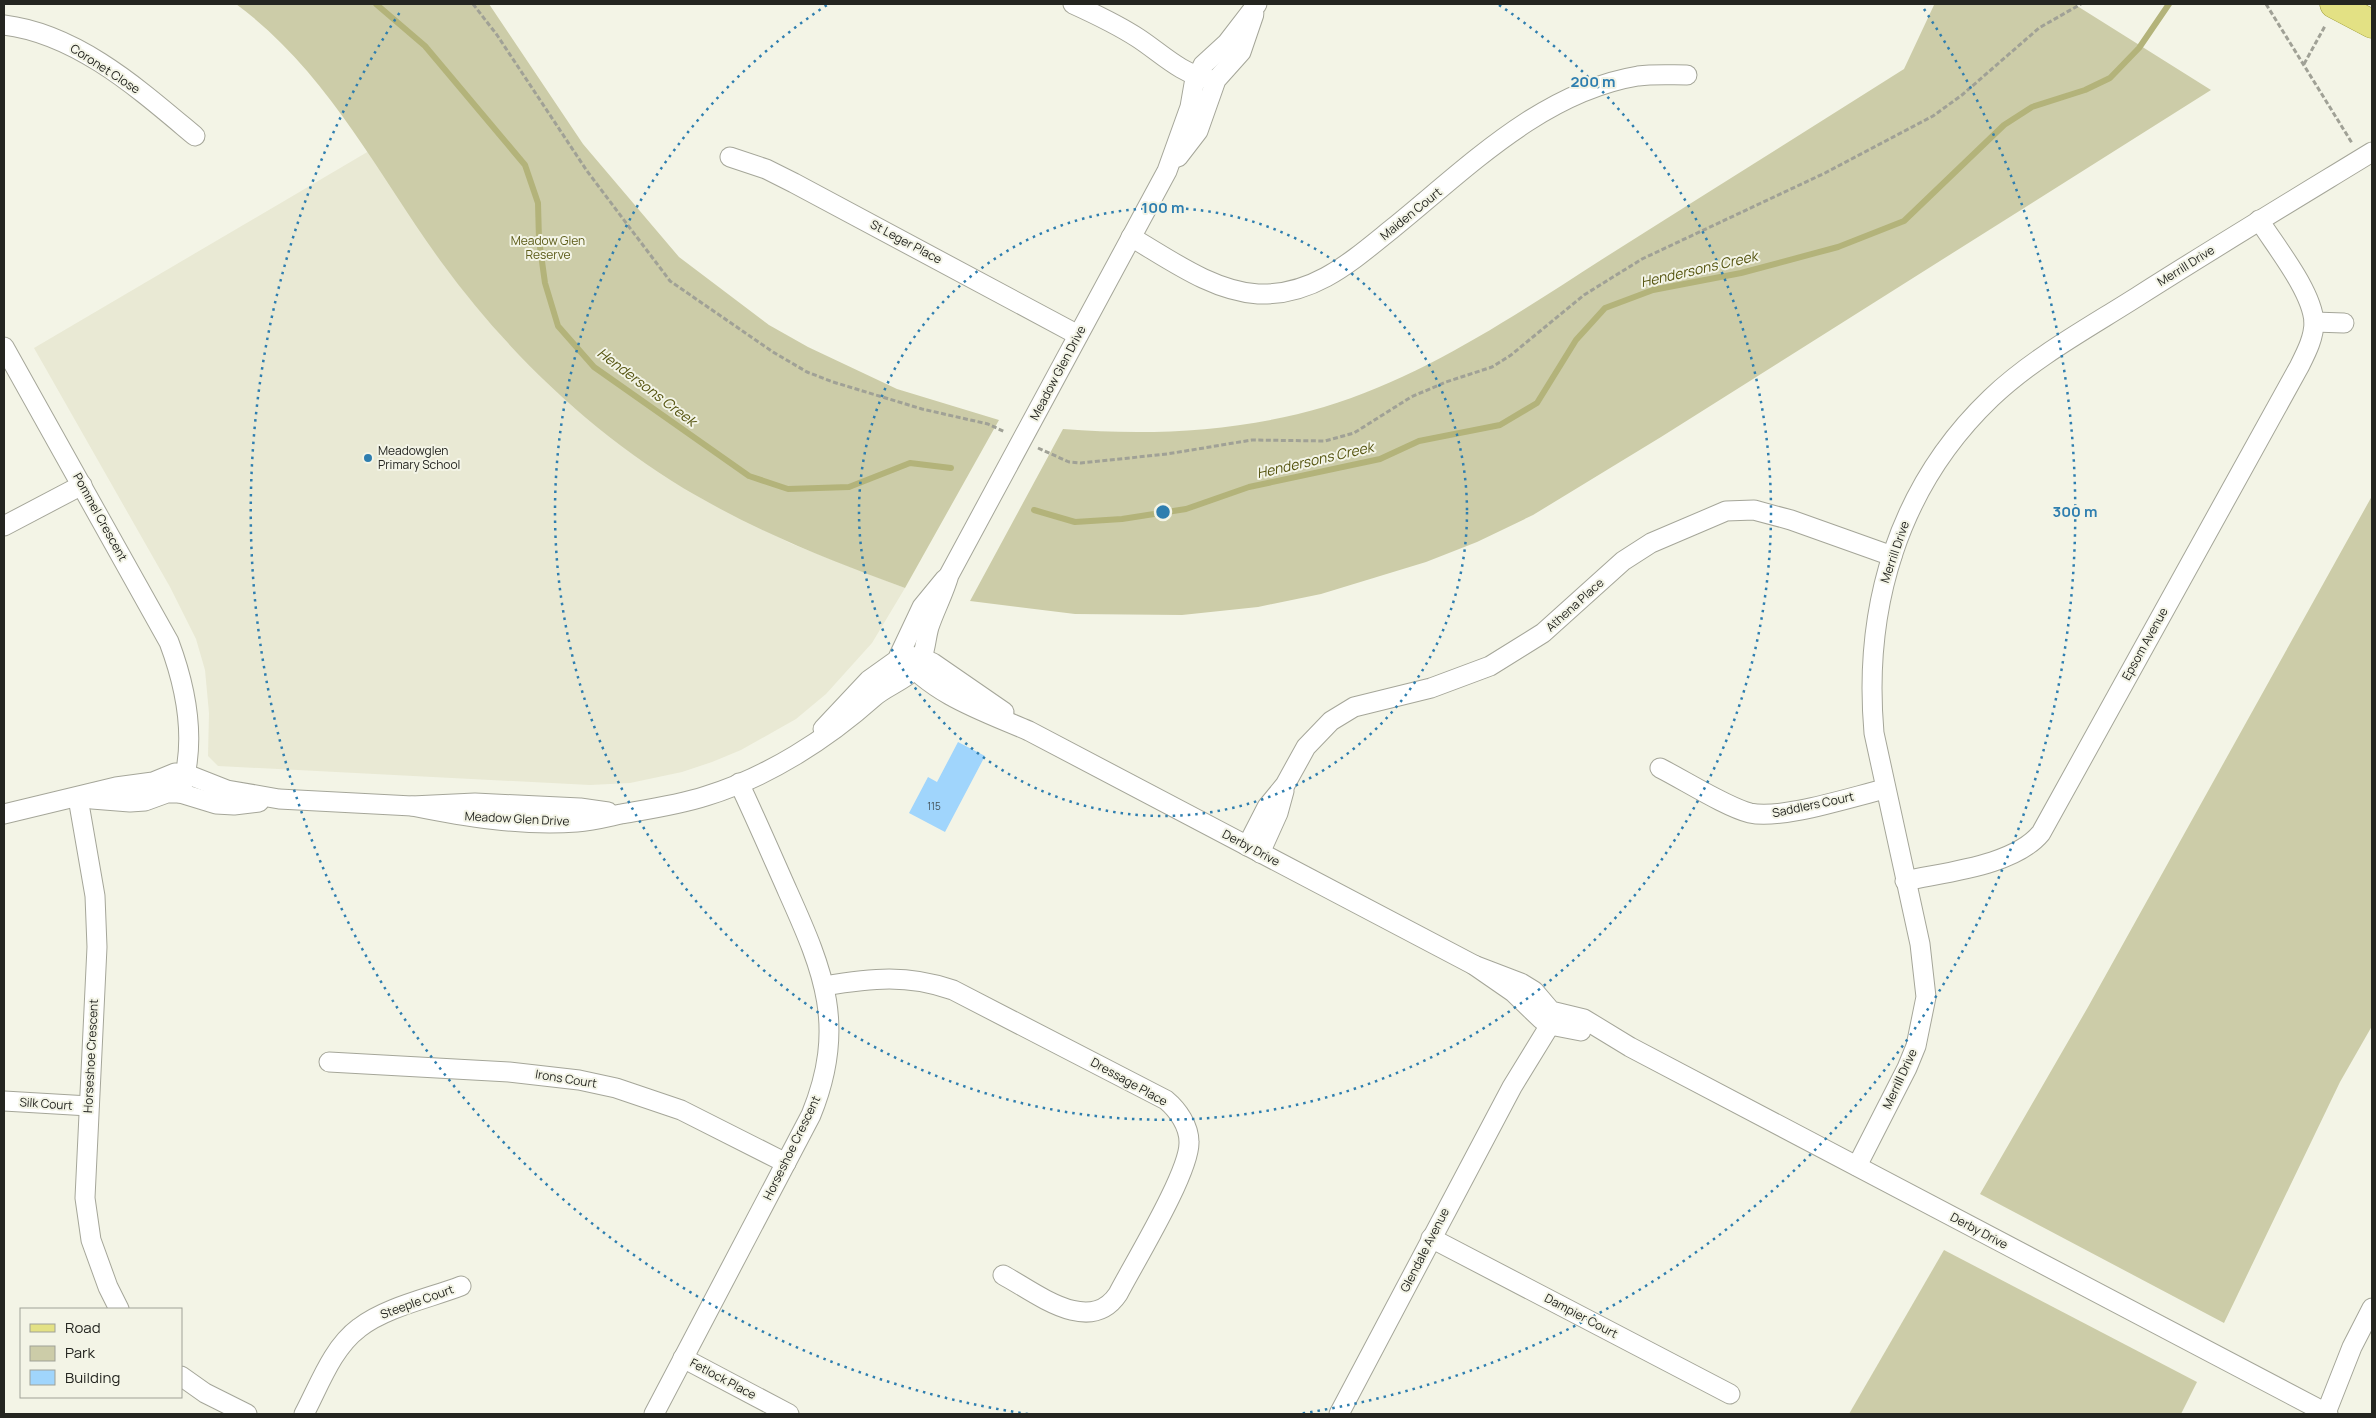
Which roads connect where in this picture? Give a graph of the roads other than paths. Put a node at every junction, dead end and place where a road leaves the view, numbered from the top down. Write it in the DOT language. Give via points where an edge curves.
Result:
graph roads {
  1 [pos="1073,4"];
  2 [pos="1257,4"];
  3 [pos="2335,5"];
  4 [pos="2372,24"];
  5 [pos="4,25"];
  6 [pos="1200,70"];
  7 [pos="1686,75"];
  8 [pos="1216,80"];
  9 [pos="195,136"];
  10 [pos="2367,155"];
  11 [pos="730,157"];
  12 [pos="1167,171"];
  13 [pos="2259,220"];
  14 [pos="1131,237"];
  15 [pos="2314,322"];
  16 [pos="2344,322"];
  17 [pos="1078,335"];
  18 [pos="4,347"];
  19 [pos="82,485"];
  20 [pos="4,526"];
  21 [pos="1892,556"];
  22 [pos="950,574"];
  23 [pos="901,655"];
  24 [pos="918,664"];
  25 [pos="808,746"];
  26 [pos="1660,768"];
  27 [pos="181,774"];
  28 [pos="739,783"];
  29 [pos="1885,789"];
  30 [pos="180,793"];
  31 [pos="78,798"];
  32 [pos="279,799"];
  33 [pos="4,814"];
  34 [pos="1253,849"];
  35 [pos="1905,881"];
  36 [pos="824,986"];
  37 [pos="1547,1018"];
  38 [pos="329,1062"];
  39 [pos="4,1101"];
  40 [pos="88,1106"];
  41 [pos="786,1163"];
  42 [pos="1856,1166"];
  43 [pos="1431,1238"];
  44 [pos="1003,1275"];
  45 [pos="461,1286"];
  46 [pos="120,1308"];
  47 [pos="2372,1308"];
  48 [pos="683,1358"];
  49 [pos="182,1377"];
  50 [pos="1730,1394"];
  51 [pos="2322,1411"];
  52 [pos="247,1414"];
  53 [pos="304,1414"];
  54 [pos="654,1414"];
  55 [pos="789,1414"];
  56 [pos="1339,1414"];
  1 -- 6 [label="street" via="1138,38 1162,56"];
  2 -- 6 [label="street, Meadow Glen Drive" via="1227,43"];
  2 -- 8 [label="street, Meadow Glen Drive" via="1241,52"];
  3 -- 4 [label="main road"];
  5 -- 9 [label="street, Coronet Close" via="40,32 82,53 136,88"];
  6 -- 8 [label="street"];
  6 -- 12 [label="street, Meadow Glen Drive"];
  7 -- 14 [label="street, Maiden Court" via="1636,76 1586,91 1547,110 1491,150 1354,259 1316,284 1297,290 1257,294 1233,290 1191,271"];
  8 -- 12 [label="street, Meadow Glen Drive" via="1198,131"];
  10 -- 13 [label="street, Merrill Drive"];
  11 -- 17 [label="street, St Leger Place" via="794,183"];
  12 -- 14 [label="street, Meadow Glen Drive"];
  13 -- 15 [label="street" via="2303,289"];
  13 -- 21 [label="street, Merrill Drive" via="2055,349 1992,398 1964,428 1924,482"];
  14 -- 17 [label="street, Meadow Glen Drive"];
  15 -- 16 [label="street"];
  15 -- 35 [label="street, Epsom Avenue" via="2308,349 2299,367 2041,833 2027,847 2000,859"];
  17 -- 22 [label="street, Meadow Glen Drive"];
  18 -- 19 [label="street, Pommel Crescent"];
  19 -- 20 [label="street"];
  19 -- 27 [label="street, Pommel Crescent" via="160,624 176,660 182,693"];
  21 -- 29 [label="street, Merrill Drive" via="1874,628 1872,667 1874,733"];
  21 -- 34 [label="street, Athena Place" via="1754,510 1726,511 1636,551 1561,619 1490,666 1460,679 1369,702 1331,721 1306,747 1285,785 1267,807"];
  22 -- 23 [label="street, Meadow Glen Drive" via="922,607"];
  22 -- 24 [label="street, Meadow Glen Drive"];
  23 -- 24 [label="street, Derby Drive"];
  23 -- 25 [label="street, Meadow Glen Drive" via="859,690"];
  24 -- 25 [label="street, Meadow Glen Drive" via="841,726"];
  24 -- 34 [label="street, Derby Drive" via="969,686 1028,731"];
  25 -- 28 [label="street, Meadow Glen Drive"];
  26 -- 29 [label="street, Saddlers Court" via="1735,807 1765,815"];
  27 -- 30 [label="street, Pommel Crescent"];
  27 -- 31 [label="street, Meadow Glen Drive"];
  27 -- 32 [label="street, Meadow Glen Drive" via="227,790"];
  28 -- 32 [label="street, Meadow Glen Drive" via="708,796 676,804 557,823 470,818 412,806"];
  28 -- 36 [label="street, Horseshoe Crescent" via="811,944"];
  29 -- 35 [label="street, Merrill Drive"];
  30 -- 31 [label="street, Meadow Glen Drive" via="130,802"];
  30 -- 32 [label="street, Meadow Glen Drive" via="216,804"];
  31 -- 33 [label="street, Meadow Glen Drive"];
  31 -- 40 [label="street, Horseshoe Crescent" via="97,922"];
  34 -- 37 [label="street, Derby Drive" via="1474,965"];
  35 -- 42 [label="street, Merrill Drive" via="1925,973 1923,1019 1907,1068"];
  36 -- 41 [label="street, Horseshoe Crescent" via="830,1021 827,1064 818,1098"];
  36 -- 44 [label="street, Dressage Place" via="892,978 916,979 954,990 1166,1100 1184,1122 1189,1142 1184,1168 1118,1294 1107,1307 1092,1313 1066,1309"];
  37 -- 42 [label="street, Derby Drive" via="1630,1047"];
  37 -- 43 [label="street, Glendale Avenue"];
  38 -- 41 [label="street, Irons Court" via="546,1074 607,1086 681,1110"];
  39 -- 40 [label="street, Silk Court"];
  40 -- 46 [label="street, Horseshoe Crescent" via="85,1168 88,1222 98,1262"];
  41 -- 48 [label="street, Horseshoe Crescent"];
  42 -- 51 [label="street, Derby Drive"];
  43 -- 50 [label="street, Dampier Court"];
  43 -- 56 [label="street, Glendale Avenue"];
  45 -- 53 [label="street, Steeple Court" via="374,1318 357,1329 332,1359"];
  47 -- 51 [label="street" via="2352,1347 2328,1379"];
  48 -- 54 [label="street, Horseshoe Crescent"];
  48 -- 55 [label="street, Fetlock Place"];
  49 -- 52 [label="street" via="205,1393"];
}
